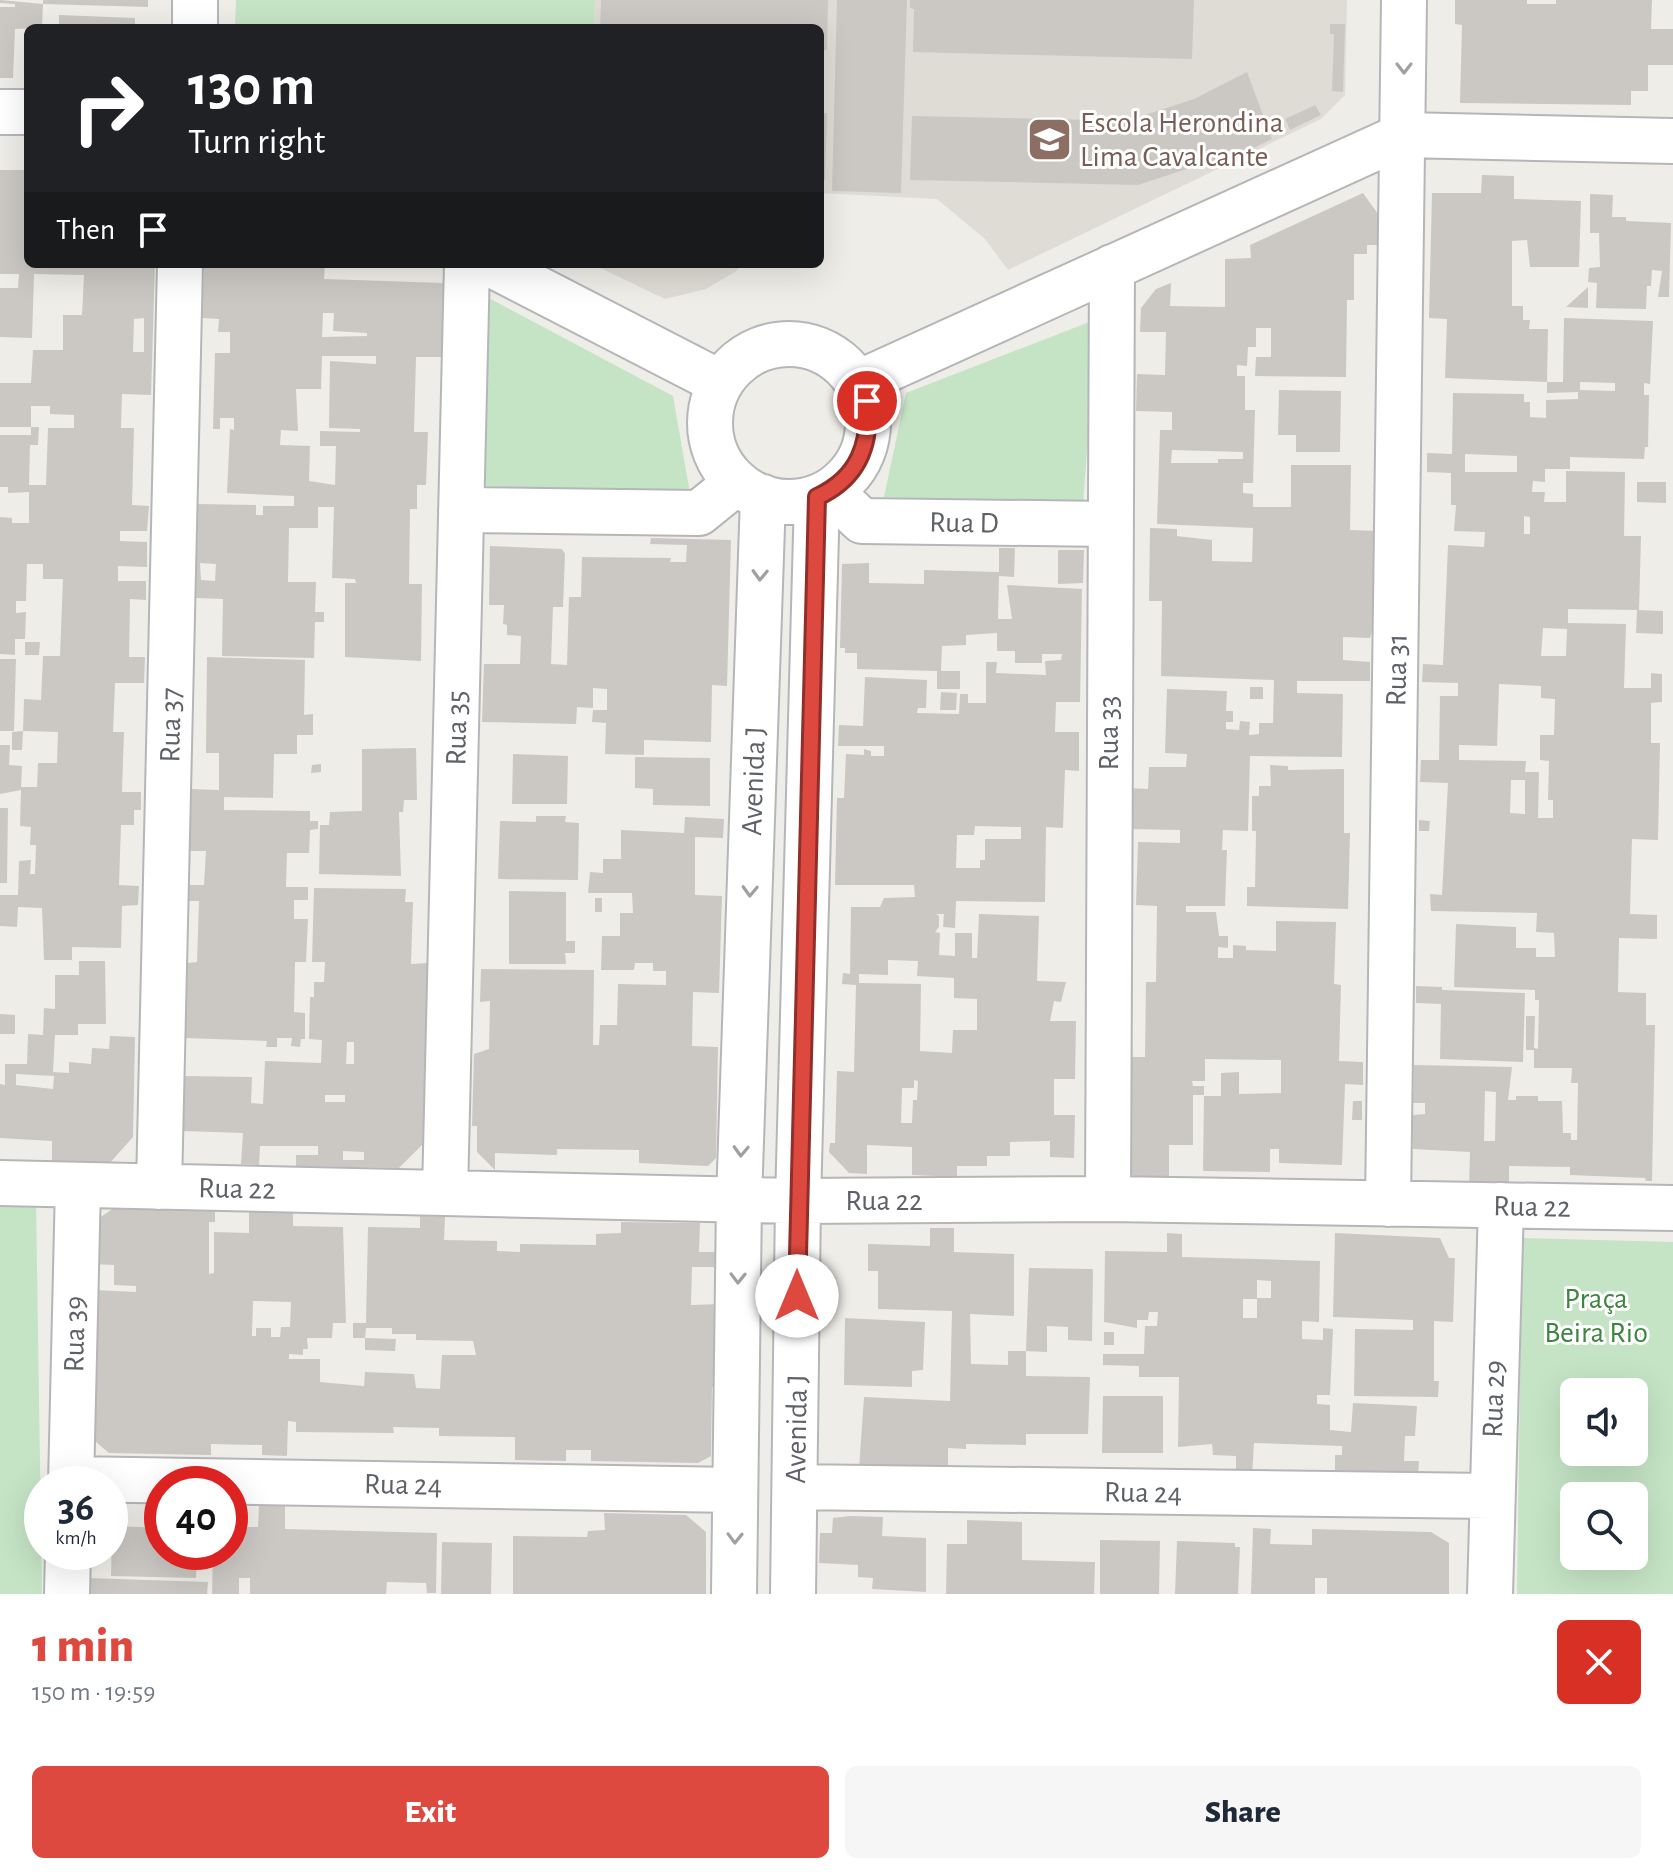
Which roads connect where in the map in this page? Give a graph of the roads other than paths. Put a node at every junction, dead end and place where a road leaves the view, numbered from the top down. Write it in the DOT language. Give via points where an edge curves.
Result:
graph roads {
  1 [pos="195,0"];
  2 [pos="1404,0"];
  3 [pos="195,24"];
  4 [pos="0,112"];
  5 [pos="24,112"];
  6 [pos="1404,135"];
  7 [pos="1673,141"];
  8 [pos="1112,267"];
  9 [pos="180,268"];
  10 [pos="467,268"];
  11 [pos="498,268"];
  12 [pos="721,383"];
  13 [pos="858,383"];
  14 [pos="750,490"];
  15 [pos="824,494"];
  16 [pos="461,510"];
  17 [pos="1109,524"];
  18 [pos="0,1183"];
  19 [pos="78,1185"];
  20 [pos="159,1187"];
  21 [pos="445,1193"];
  22 [pos="1108,1199"];
  23 [pos="739,1200"];
  24 [pos="798,1201"];
  25 [pos="1388,1204"];
  26 [pos="1501,1205"];
  27 [pos="1673,1208"];
  28 [pos="71,1466"];
  29 [pos="128,1482"];
  30 [pos="795,1487"];
  31 [pos="735,1490"];
  32 [pos="1490,1496"];
  33 [pos="68,1570"];
  34 [pos="67,1594"];
  35 [pos="734,1594"];
  36 [pos="793,1594"];
  37 [pos="1490,1594"];
  1 -- 3 [label="street"];
  2 -- 6 [label="street, Rua 31, one-way"];
  4 -- 5 [label="street"];
  6 -- 7 [label="street"];
  6 -- 8 [label="street"];
  6 -- 25 [label="street, Rua 31"];
  8 -- 13 [label="street"];
  8 -- 17 [label="street, Rua 33"];
  9 -- 20 [label="street, Rua 37"];
  10 -- 16 [label="street, Rua 35"];
  11 -- 12 [label="street"];
  12 -- 13 [label="street" via="746,356 794,343 839,360"];
  12 -- 14 [label="street" via="710,417 711,441 721,464"];
  13 -- 15 [label="street" via="867,401 864,452 850,474"];
  14 -- 15 [label="street" via="790,502"];
  14 -- 16 [label="street" via="699,513"];
  14 -- 23 [label="street, Avenida J, one-way"];
  15 -- 17 [label="street, Rua D" via="862,521"];
  15 -- 24 [label="street, Avenida J"];
  16 -- 21 [label="street, Rua 35"];
  17 -- 22 [label="street, Rua 33"];
  18 -- 19 [label="street, Rua 22"];
  19 -- 20 [label="street, Rua 22"];
  19 -- 28 [label="street, Rua 39"];
  20 -- 21 [label="street, Rua 22"];
  21 -- 23 [label="street, Rua 22"];
  22 -- 24 [label="street, Rua 22"];
  22 -- 25 [label="street, Rua 22"];
  23 -- 24 [label="street, Rua 22"];
  23 -- 31 [label="street, Avenida J, one-way"];
  24 -- 30 [label="street, Avenida J"];
  25 -- 26 [label="street, Rua 22"];
  26 -- 27 [label="street, Rua 22"];
  26 -- 32 [label="street, Rua 29"];
  29 -- 31 [label="street, Rua 24"];
  30 -- 32 [label="street, Rua 24"];
  30 -- 36 [label="street, Avenida J"];
  31 -- 35 [label="street, Avenida J, one-way"];
  32 -- 37 [label="street, Rua 29"];
  33 -- 34 [label="street"];
}
